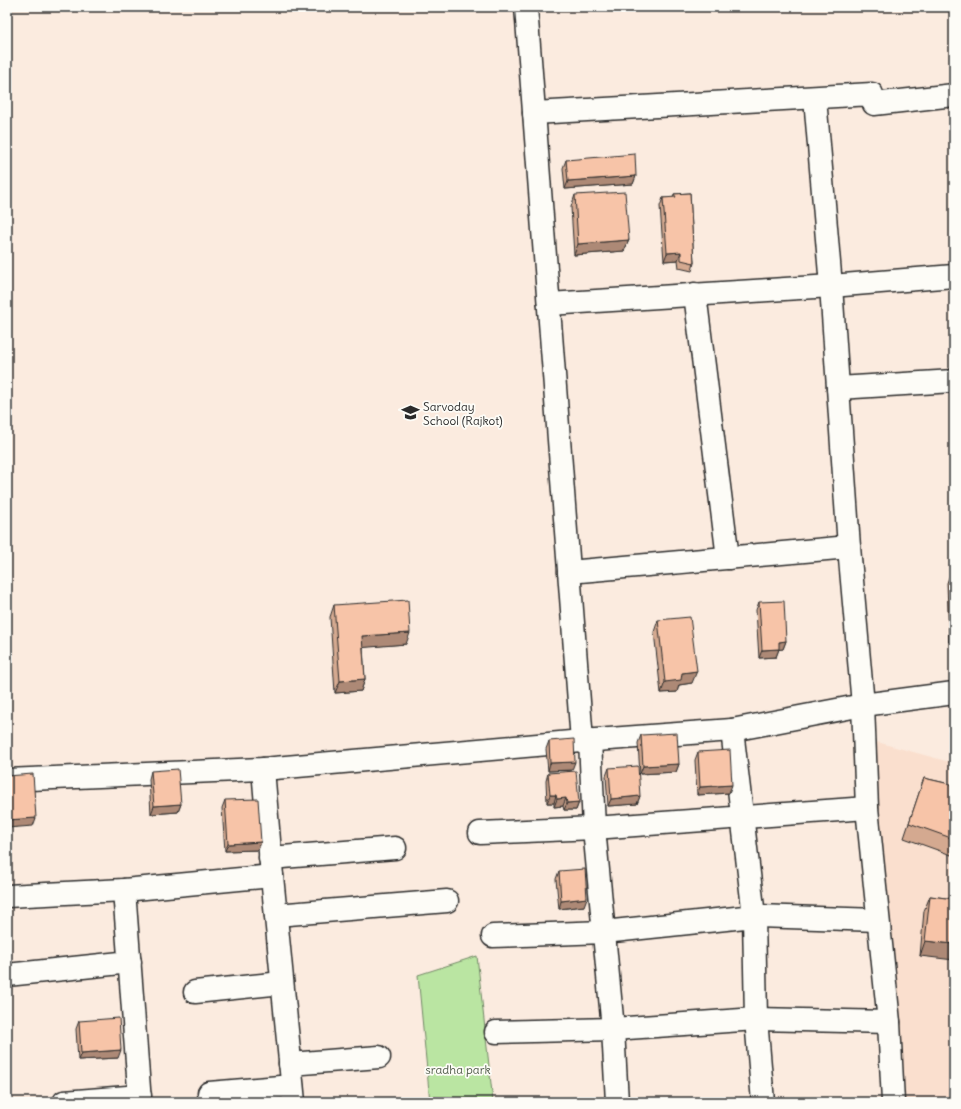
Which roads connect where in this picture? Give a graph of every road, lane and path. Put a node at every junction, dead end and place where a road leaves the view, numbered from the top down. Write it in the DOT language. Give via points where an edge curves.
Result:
graph roads {
  1 [pos="526,7"];
  2 [pos="954,95"];
  3 [pos="815,98"];
  4 [pos="534,113"];
  5 [pos="954,276"];
  6 [pos="831,286"];
  7 [pos="695,294"];
  8 [pos="549,304"];
  9 [pos="954,381"];
  10 [pos="838,388"];
  11 [pos="849,547"];
  12 [pos="728,558"];
  13 [pos="569,572"];
  14 [pos="954,693"];
  15 [pos="863,705"];
  16 [pos="732,730"];
  17 [pos="586,741"];
  18 [pos="263,769"];
  19 [pos="7,780"];
  20 [pos="867,808"];
  21 [pos="742,818"];
  22 [pos="594,828"];
  23 [pos="480,833"];
  24 [pos="395,848"];
  25 [pos="271,867"];
  26 [pos="124,890"];
  27 [pos="7,896"];
  28 [pos="447,902"];
  29 [pos="276,915"];
  30 [pos="754,916"];
  31 [pos="878,920"];
  32 [pos="604,932"];
  33 [pos="492,936"];
  34 [pos="130,962"];
  35 [pos="7,976"];
  36 [pos="282,983"];
  37 [pos="195,992"];
  38 [pos="756,1019"];
  39 [pos="889,1022"];
  40 [pos="613,1029"];
  41 [pos="496,1032"];
  42 [pos="379,1057"];
  43 [pos="290,1064"];
  44 [pos="209,1093"];
  45 [pos="293,1094"];
  46 [pos="140,1099"];
  47 [pos="64,1102"];
  48 [pos="617,1102"];
  49 [pos="763,1102"];
  50 [pos="893,1102"];
  1 -- 4 [label="street"];
  2 -- 3 [label="street" via="874,104 872,94"];
  3 -- 4 [label="street"];
  3 -- 6 [label="street"];
  4 -- 8 [label="street"];
  5 -- 6 [label="street"];
  6 -- 7 [label="street"];
  6 -- 10 [label="street"];
  7 -- 8 [label="street"];
  7 -- 12 [label="street"];
  8 -- 13 [label="street"];
  9 -- 10 [label="street"];
  10 -- 11 [label="street"];
  11 -- 12 [label="street"];
  11 -- 15 [label="street"];
  12 -- 13 [label="street"];
  13 -- 17 [label="street"];
  14 -- 15 [label="street"];
  15 -- 16 [label="street"];
  15 -- 20 [label="street"];
  16 -- 17 [label="street"];
  16 -- 21 [label="street"];
  17 -- 18 [label="street"];
  17 -- 22 [label="street"];
  18 -- 19 [label="street"];
  18 -- 25 [label="street"];
  20 -- 21 [label="street"];
  20 -- 31 [label="street"];
  21 -- 22 [label="street"];
  21 -- 30 [label="street"];
  22 -- 23 [label="street"];
  22 -- 32 [label="street"];
  24 -- 25 [label="street"];
  25 -- 26 [label="street"];
  25 -- 29 [label="street"];
  26 -- 27 [label="street"];
  26 -- 34 [label="street"];
  28 -- 29 [label="street"];
  29 -- 36 [label="street"];
  30 -- 31 [label="street"];
  30 -- 32 [label="street"];
  30 -- 38 [label="street"];
  31 -- 39 [label="street"];
  32 -- 33 [label="street"];
  32 -- 40 [label="street"];
  34 -- 35 [label="street"];
  34 -- 46 [label="street"];
  36 -- 37 [label="street"];
  36 -- 43 [label="street"];
  38 -- 39 [label="street"];
  38 -- 40 [label="street"];
  38 -- 49 [label="street"];
  39 -- 50 [label="street"];
  40 -- 41 [label="street"];
  40 -- 48 [label="street"];
  42 -- 43 [label="street"];
  43 -- 45 [label="street"];
  44 -- 45 [label="street"];
  46 -- 47 [label="street"];
}
